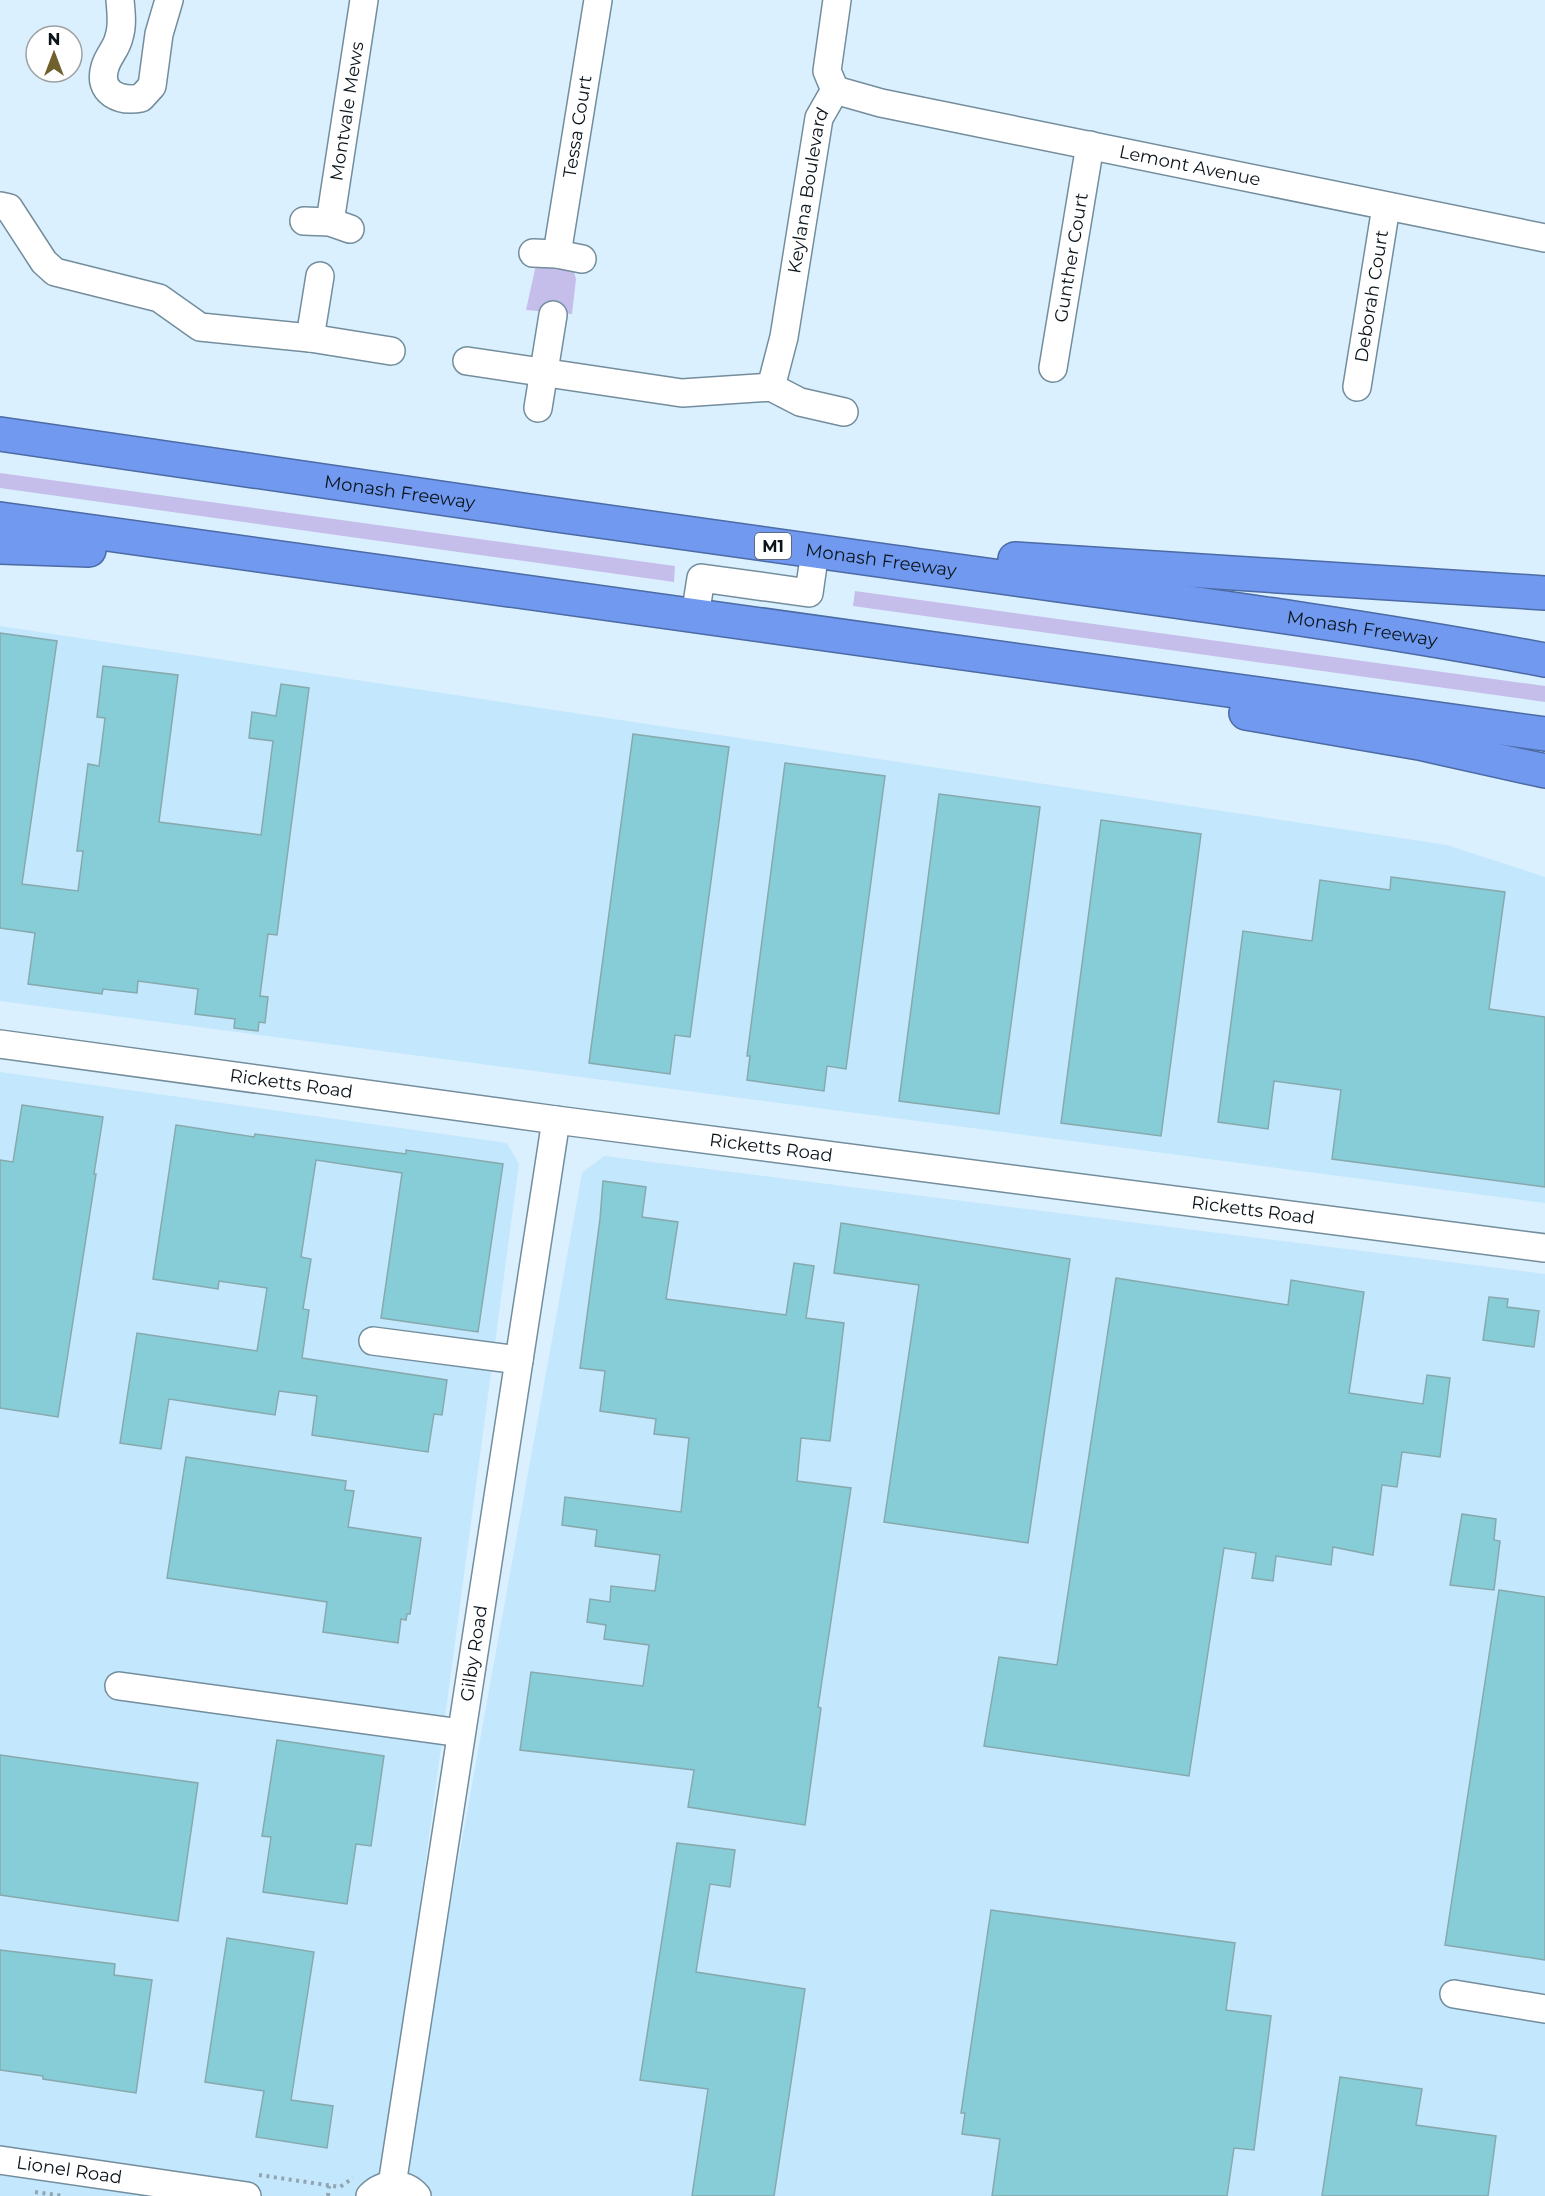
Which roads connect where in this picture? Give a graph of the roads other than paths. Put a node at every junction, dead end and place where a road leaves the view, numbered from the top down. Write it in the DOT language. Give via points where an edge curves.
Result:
graph roads {
  1 [pos="120,0"];
  2 [pos="168,0"];
  3 [pos="364,0"];
  4 [pos="598,0"];
  5 [pos="837,0"];
  6 [pos="835,90"];
  7 [pos="1090,145"];
  8 [pos="5,207"];
  9 [pos="1386,207"];
  10 [pos="328,224"];
  11 [pos="1545,238"];
  12 [pos="557,255"];
  13 [pos="320,276"];
  14 [pos="552,315"];
  15 [pos="310,338"];
  16 [pos="391,351"];
  17 [pos="466,361"];
  18 [pos="1053,369"];
  19 [pos="544,372"];
  20 [pos="771,387"];
  21 [pos="1357,387"];
  22 [pos="538,408"];
  23 [pos="844,412"];
  24 [pos="0,434"];
  25 [pos="0,519"];
  26 [pos="738,541"];
  27 [pos="0,547"];
  28 [pos="815,551"];
  29 [pos="261,556"];
  30 [pos="1545,593"];
  31 [pos="695,616"];
  32 [pos="1545,660"];
  33 [pos="1545,734"];
  34 [pos="1545,771"];
  35 [pos="0,1044"];
  36 [pos="556,1120"];
  37 [pos="1545,1248"];
  38 [pos="373,1341"];
  39 [pos="519,1360"];
  40 [pos="119,1686"];
  41 [pos="462,1733"];
  42 [pos="1454,1994"];
  43 [pos="1545,2009"];
  44 [pos="0,2160"];
  45 [pos="253,2186"];
  46 [pos="372,2186"];
  47 [pos="417,2196"];
  1 -- 2 [label="street" via="120,37 104,76 109,91 125,100 141,98 152,86"];
  3 -- 10 [label="street, Montvale Mews"];
  4 -- 12 [label="street, Tessa Court"];
  5 -- 6 [label="street, Keylana Boulevard" via="827,71"];
  6 -- 7 [label="street, Lemont Avenue" via="881,103"];
  6 -- 20 [label="street, Keylana Boulevard" via="819,118 784,337"];
  7 -- 9 [label="street, Lemont Avenue"];
  7 -- 18 [label="street, Gunther Court"];
  8 -- 15 [label="street" via="55,272 159,298 201,327"];
  9 -- 11 [label="street, Lemont Avenue"];
  9 -- 21 [label="street, Deborah Court"];
  13 -- 15 [label="street"];
  14 -- 19 [label="street"];
  15 -- 16 [label="street"];
  17 -- 19 [label="street"];
  19 -- 20 [label="street" via="682,393"];
  19 -- 22 [label="street"];
  20 -- 23 [label="street" via="800,402"];
  24 -- 26 [label="highway, Monash Freeway / M1"];
  25 -- 29 [label="highway"];
  26 -- 28 [label="highway, Monash Freeway / M1"];
  26 -- 30 [label="highway"];
  27 -- 29 [label="highway"];
  28 -- 31 [label="street" via="809,593 701,578"];
  28 -- 32 [label="highway, Monash Freeway / M1" via="1294,618"];
  29 -- 31 [label="highway"];
  31 -- 33 [label="highway"];
  31 -- 34 [label="highway" via="1419,743"];
  35 -- 36 [label="street, Ricketts Road"];
  36 -- 37 [label="street, Ricketts Road"];
  36 -- 39 [label="street, Gilby Road"];
  38 -- 39 [label="street"];
  39 -- 41 [label="street, Gilby Road"];
  40 -- 41 [label="street"];
  41 -- 46 [label="street, Gilby Road"];
  42 -- 43 [label="street"];
  44 -- 45 [label="street, Lionel Road"];
  46 -- 47 [label="street" via="403,2187"];
}
